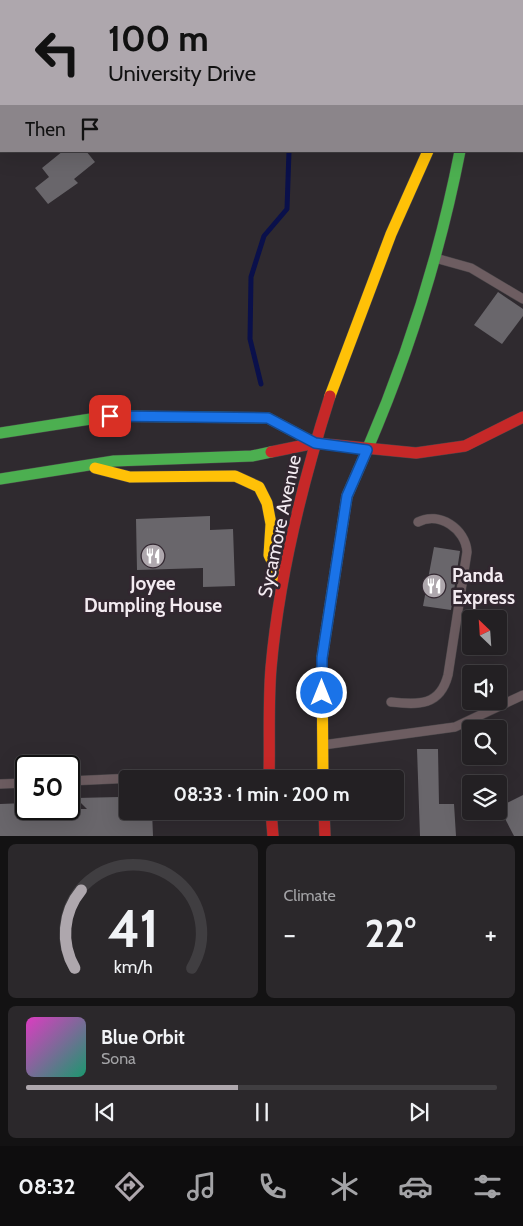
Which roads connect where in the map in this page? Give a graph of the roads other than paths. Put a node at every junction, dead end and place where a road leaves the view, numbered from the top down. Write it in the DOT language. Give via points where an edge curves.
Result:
graph roads {
  1 [pos="428,152"];
  2 [pos="460,152"];
  3 [pos="436,258"];
  4 [pos="523,299"];
  5 [pos="523,417"];
  6 [pos="0,433"];
  7 [pos="315,443"];
  8 [pos="367,450"];
  9 [pos="84,465"];
  10 [pos="0,479"];
  11 [pos="418,522"];
  12 [pos="282,582"];
  13 [pos="523,695"];
  14 [pos="391,702"];
  15 [pos="322,745"];
  16 [pos="269,770"];
  17 [pos="323,770"];
  18 [pos="119,779"];
  19 [pos="80,780"];
  20 [pos="15,783"];
  21 [pos="0,784"];
  22 [pos="271,820"];
  23 [pos="324,820"];
  24 [pos="272,836"];
  25 [pos="325,836"];
  1 -- 7 [label="main road, Sycamore Avenue" via="391,234 333,385"];
  2 -- 3 [label="main road"];
  3 -- 4 [label="lane" via="471,268"];
  3 -- 8 [label="main road" via="387,403"];
  5 -- 8 [label="main road" via="465,446 416,453"];
  6 -- 7 [label="main road" via="110,416 268,418"];
  7 -- 8 [label="main road"];
  7 -- 9 [label="main road" via="252,456"];
  7 -- 12 [label="main road, Sycamore Avenue"];
  8 -- 15 [label="main road" via="347,496 322,658"];
  9 -- 10 [label="main road"];
  9 -- 12 [label="main road" via="130,477 235,476 259,487 267,503 271,524 270,555"];
  11 -- 14 [label="lane" via="429,518 452,525 465,540 465,561 448,675 437,698 408,704"];
  12 -- 16 [label="main road, Sycamore Avenue" via="271,669"];
  13 -- 15 [label="lane" via="455,727"];
  15 -- 17 [label="main road"];
  18 -- 19 [label="lane"];
  20 -- 21 [label="lane"];
  22 -- 24 [label="main road"];
  23 -- 25 [label="main road"];
}
